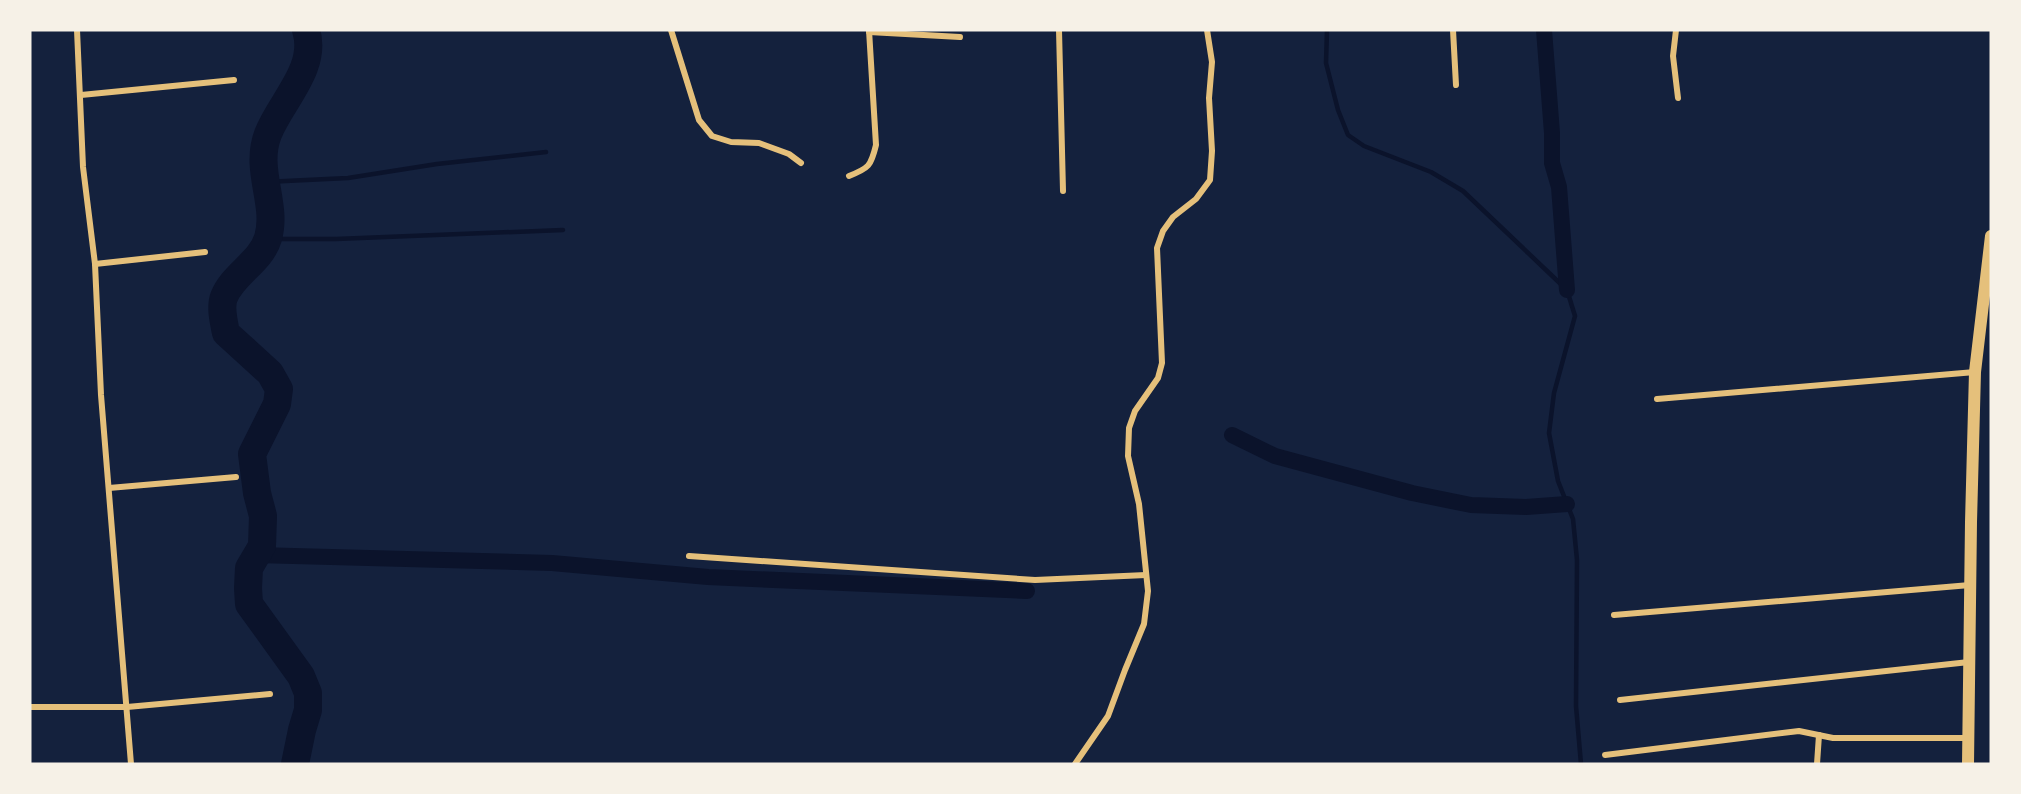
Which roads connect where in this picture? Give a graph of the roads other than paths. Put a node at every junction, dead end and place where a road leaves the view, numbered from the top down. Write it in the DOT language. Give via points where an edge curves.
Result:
graph roads {
  1 [pos="77,30"];
  2 [pos="671,30"];
  3 [pos="1059,30"];
  4 [pos="1207,30"];
  5 [pos="1453,30"];
  6 [pos="1676,30"];
  7 [pos="869,31"];
  8 [pos="960,37"];
  9 [pos="234,80"];
  10 [pos="1456,85"];
  11 [pos="81,95"];
  12 [pos="1678,98"];
  13 [pos="801,162"];
  14 [pos="849,176"];
  15 [pos="1064,191"];
  16 [pos="1991,236"];
  17 [pos="205,252"];
  18 [pos="95,264"];
  19 [pos="1975,372"];
  20 [pos="1657,399"];
  21 [pos="236,477"];
  22 [pos="109,488"];
  23 [pos="689,556"];
  24 [pos="1146,575"];
  25 [pos="1971,585"];
  26 [pos="1614,615"];
  27 [pos="1969,662"];
  28 [pos="270,694"];
  29 [pos="1620,700"];
  30 [pos="30,707"];
  31 [pos="127,707"];
  32 [pos="1819,735"];
  33 [pos="1968,738"];
  34 [pos="1605,755"];
  35 [pos="132,764"];
  36 [pos="1075,764"];
  37 [pos="1817,764"];
  38 [pos="1968,764"];
  1 -- 11 [label="street"];
  2 -- 13 [label="street" via="699,120 712,136 731,142 759,142"];
  3 -- 15 [label="street"];
  4 -- 24 [label="street" via="1212,62 1210,180 1196,199 1173,217 1157,248 1162,363 1158,378 1135,411 1129,428 1128,456 1139,504"];
  5 -- 10 [label="street"];
  6 -- 12 [label="street" via="1673,56"];
  7 -- 8 [label="street"];
  7 -- 14 [label="street" via="876,145 872,163"];
  9 -- 11 [label="street"];
  11 -- 18 [label="street" via="83,168"];
  16 -- 19 [label="main road"];
  17 -- 18 [label="street"];
  18 -- 22 [label="street"];
  19 -- 20 [label="street"];
  19 -- 25 [label="main road"];
  21 -- 22 [label="street"];
  22 -- 31 [label="street"];
  23 -- 24 [label="street" via="1035,580"];
  24 -- 36 [label="street" via="1144,624 1108,716"];
  25 -- 26 [label="street"];
  25 -- 27 [label="main road"];
  27 -- 29 [label="street"];
  27 -- 33 [label="main road"];
  28 -- 31 [label="street"];
  30 -- 31 [label="street"];
  31 -- 35 [label="street"];
  32 -- 33 [label="street"];
  32 -- 34 [label="street" via="1799,731"];
  32 -- 37 [label="street"];
  33 -- 38 [label="main road"];
}
